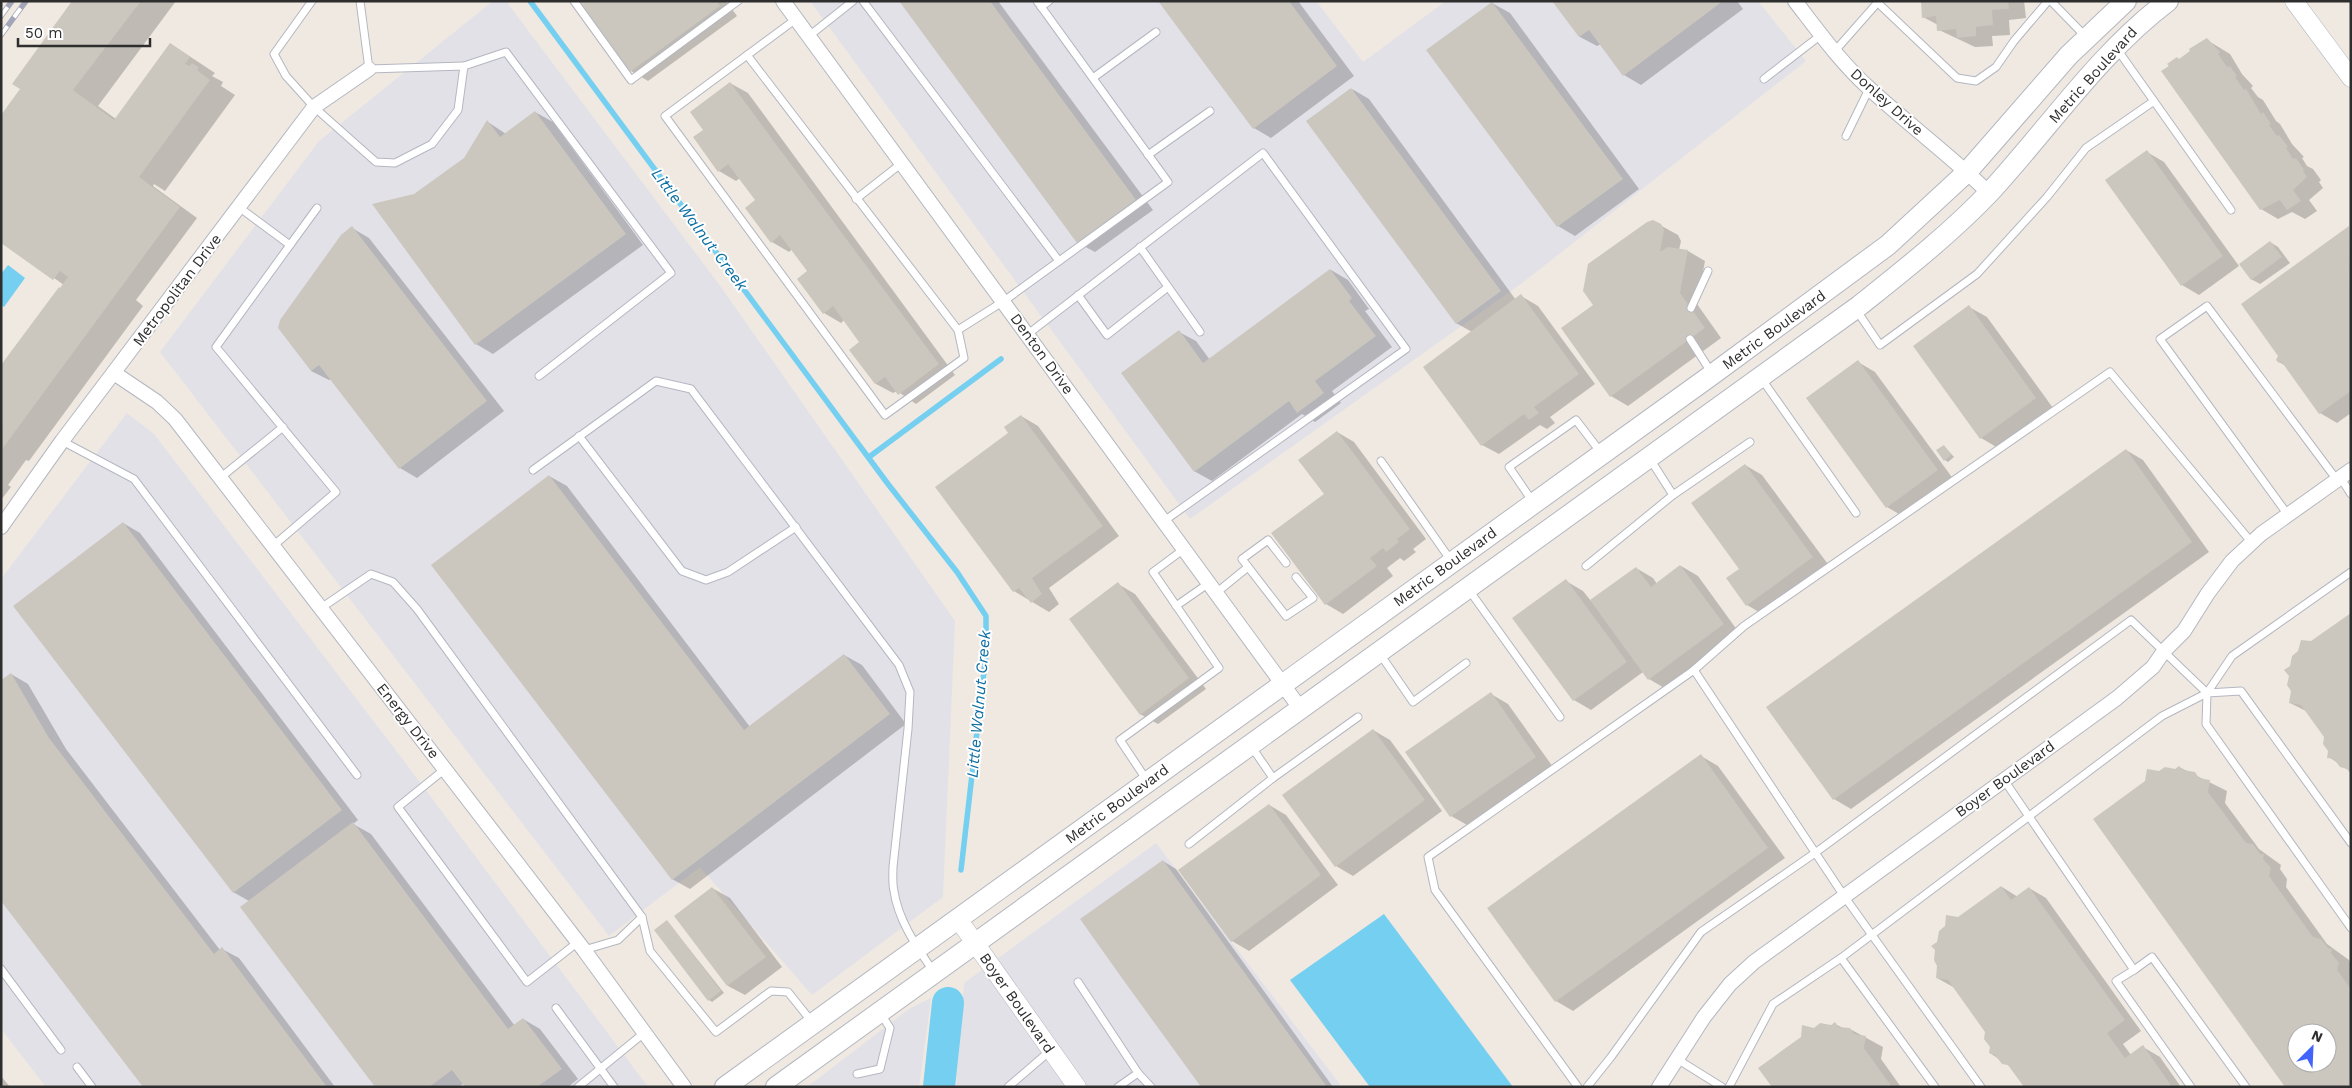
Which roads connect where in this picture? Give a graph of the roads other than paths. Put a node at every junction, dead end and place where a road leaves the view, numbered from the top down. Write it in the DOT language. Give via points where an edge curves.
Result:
graph roads {
  1 [pos="312,1"];
  2 [pos="360,1"];
  3 [pos="574,1"];
  4 [pos="738,1"];
  5 [pos="783,1"];
  6 [pos="853,1"];
  7 [pos="863,1"];
  8 [pos="1049,1"];
  9 [pos="1796,1"];
  10 [pos="2050,1"];
  11 [pos="2126,1"];
  12 [pos="2168,1"];
  13 [pos="2294,1"];
  14 [pos="1879,2"];
  15 [pos="1039,4"];
  16 [pos="796,19"];
  17 [pos="1156,32"];
  18 [pos="1821,35"];
  19 [pos="809,36"];
  20 [pos="2087,38"];
  21 [pos="2115,47"];
  22 [pos="1834,52"];
  23 [pos="747,55"];
  24 [pos="464,66"];
  25 [pos="369,69"];
  26 [pos="1092,78"];
  27 [pos="2351,78"];
  28 [pos="1764,79"];
  29 [pos="1869,89"];
  30 [pos="2154,101"];
  31 [pos="314,107"];
  32 [pos="1210,111"];
  33 [pos="1846,136"];
  34 [pos="1148,155"];
  35 [pos="902,163"];
  36 [pos="1967,172"];
  37 [pos="1989,193"];
  38 [pos="856,199"];
  39 [pos="240,208"];
  40 [pos="317,208"];
  41 [pos="2231,210"];
  42 [pos="290,245"];
  43 [pos="1140,247"];
  44 [pos="1059,261"];
  45 [pos="1708,271"];
  46 [pos="1168,287"];
  47 [pos="1078,295"];
  48 [pos="1004,301"];
  49 [pos="1691,308"];
  50 [pos="1855,309"];
  51 [pos="958,330"];
  52 [pos="1200,332"];
  53 [pos="1028,334"];
  54 [pos="1690,339"];
  55 [pos="114,373"];
  56 [pos="1713,374"];
  57 [pos="539,376"];
  58 [pos="1760,376"];
  59 [pos="282,427"];
  60 [pos="579,436"];
  61 [pos="62,441"];
  62 [pos="1750,442"];
  63 [pos="1602,454"];
  64 [pos="1648,457"];
  65 [pos="1382,461"];
  66 [pos="533,470"];
  67 [pos="2343,476"];
  68 [pos="220,478"];
  69 [pos="2351,494"];
  70 [pos="1674,495"];
  71 [pos="1534,503"];
  72 [pos="1856,513"];
  73 [pos="2288,515"];
  74 [pos="1164,521"];
  75 [pos="1,527"];
  76 [pos="796,527"];
  77 [pos="2252,543"];
  78 [pos="272,546"];
  79 [pos="1184,548"];
  80 [pos="1452,562"];
  81 [pos="1286,563"];
  82 [pos="1586,566"];
  83 [pos="1248,567"];
  84 [pos="2351,572"];
  85 [pos="1296,577"];
  86 [pos="1213,588"];
  87 [pos="1468,588"];
  88 [pos="1176,606"];
  89 [pos="321,608"];
  90 [pos="2164,651"];
  91 [pos="1378,652"];
  92 [pos="1466,663"];
  93 [pos="1694,670"];
  94 [pos="1283,684"];
  95 [pos="2207,693"];
  96 [pos="1300,708"];
  97 [pos="1358,717"];
  98 [pos="1560,717"];
  99 [pos="1250,744"];
  100 [pos="445,769"];
  101 [pos="357,775"];
  102 [pos="1273,778"];
  103 [pos="2004,780"];
  104 [pos="1148,782"];
  105 [pos="2029,816"];
  106 [pos="2351,843"];
  107 [pos="1189,844"];
  108 [pos="1815,852"];
  109 [pos="1844,896"];
  110 [pos="642,917"];
  111 [pos="958,919"];
  112 [pos="2351,928"];
  113 [pos="1872,935"];
  114 [pos="974,942"];
  115 [pos="581,946"];
  116 [pos="917,947"];
  117 [pos="1842,958"];
  118 [pos="1,969"];
  119 [pos="2134,970"];
  120 [pos="934,972"];
  121 [pos="1078,982"];
  122 [pos="556,1008"];
  123 [pos="879,1012"];
  124 [pos="812,1022"];
  125 [pos="644,1033"];
  126 [pos="62,1050"];
  127 [pos="1051,1050"];
  128 [pos="1677,1059"];
  129 [pos="77,1067"];
  130 [pos="601,1069"];
  131 [pos="1138,1073"];
  132 [pos="857,1074"];
  133 [pos="92,1087"];
  134 [pos="578,1087"];
  135 [pos="614,1087"];
  136 [pos="684,1087"];
  137 [pos="725,1087"];
  138 [pos="776,1087"];
  139 [pos="1008,1087"];
  140 [pos="1077,1087"];
  141 [pos="1118,1087"];
  142 [pos="1150,1087"];
  143 [pos="1578,1087"];
  144 [pos="1587,1087"];
  145 [pos="1659,1087"];
  146 [pos="1722,1087"];
  147 [pos="1729,1087"];
  148 [pos="1935,1087"];
  149 [pos="1981,1087"];
  150 [pos="2191,1087"];
  151 [pos="2246,1087"];
  1 -- 31 [label="lane" via="274,54 286,76"];
  2 -- 25 [label="lane"];
  3 -- 4 [label="lane" via="631,80"];
  5 -- 16 [label="street, Denton Drive"];
  6 -- 19 [label="lane"];
  7 -- 44 [label="lane"];
  8 -- 15 [label="lane"];
  9 -- 18 [label="street, Donley Drive"];
  10 -- 14 [label="lane" via="2014,41 1996,67 1976,81 1957,78"];
  10 -- 20 [label="lane"];
  11 -- 20 [label="main road, Metric Boulevard"];
  12 -- 21 [label="main road, Metric Boulevard"];
  13 -- 27 [label="street"];
  14 -- 22 [label="lane"];
  15 -- 26 [label="lane"];
  16 -- 19 [label="street, Denton Drive"];
  16 -- 23 [label="lane"];
  17 -- 26 [label="lane"];
  18 -- 22 [label="street, Donley Drive"];
  18 -- 28 [label="lane"];
  19 -- 35 [label="street, Denton Drive"];
  20 -- 36 [label="main road, Metric Boulevard"];
  21 -- 30 [label="lane"];
  21 -- 37 [label="main road, Metric Boulevard"];
  22 -- 29 [label="street, Donley Drive"];
  23 -- 38 [label="lane"];
  23 -- 51 [label="lane" via="665,116 885,415 964,358"];
  24 -- 25 [label="lane"];
  24 -- 31 [label="lane" via="458,110 432,144 395,163 376,162"];
  24 -- 57 [label="lane" via="506,52 671,273"];
  25 -- 31 [label="street, Metropolitan Drive"];
  26 -- 34 [label="lane"];
  29 -- 33 [label="lane"];
  29 -- 36 [label="street, Donley Drive"];
  30 -- 41 [label="lane"];
  30 -- 50 [label="lane" via="2086,148 2047,197 1977,274 1880,345"];
  31 -- 39 [label="street, Metropolitan Drive"];
  32 -- 34 [label="lane"];
  34 -- 44 [label="lane" via="1168,182"];
  35 -- 38 [label="lane"];
  35 -- 48 [label="street, Denton Drive"];
  36 -- 37 [label="street, Donley Drive"];
  36 -- 56 [label="main road, Metric Boulevard" via="1888,245"];
  37 -- 50 [label="main road, Metric Boulevard"];
  38 -- 51 [label="lane"];
  39 -- 42 [label="lane"];
  39 -- 55 [label="street, Metropolitan Drive"];
  40 -- 42 [label="lane"];
  42 -- 59 [label="lane" via="216,347"];
  43 -- 46 [label="lane"];
  43 -- 47 [label="lane"];
  43 -- 74 [label="lane" via="1263,152 1406,350"];
  44 -- 48 [label="lane"];
  45 -- 49 [label="lane"];
  46 -- 47 [label="lane" via="1107,335"];
  46 -- 52 [label="lane"];
  47 -- 53 [label="lane"];
  48 -- 51 [label="lane"];
  48 -- 53 [label="street, Denton Drive"];
  50 -- 58 [label="main road, Metric Boulevard"];
  53 -- 74 [label="street, Denton Drive"];
  54 -- 56 [label="lane"];
  55 -- 61 [label="street, Metropolitan Drive"];
  55 -- 68 [label="street, Energy Drive" via="157,402 175,419"];
  56 -- 63 [label="main road, Metric Boulevard"];
  58 -- 64 [label="main road, Metric Boulevard"];
  58 -- 72 [label="lane"];
  59 -- 68 [label="lane"];
  59 -- 78 [label="lane" via="336,492"];
  60 -- 66 [label="lane"];
  60 -- 76 [label="lane" via="682,571 706,580 728,572"];
  60 -- 76 [label="lane" via="656,381 691,388"];
  61 -- 75 [label="street, Metropolitan Drive"];
  61 -- 101 [label="lane" via="134,480"];
  62 -- 70 [label="lane"];
  63 -- 71 [label="main road, Metric Boulevard"];
  63 -- 71 [label="lane" via="1576,420 1517,462 1510,468"];
  64 -- 70 [label="lane"];
  64 -- 87 [label="main road, Metric Boulevard"];
  65 -- 80 [label="lane"];
  67 -- 69 [label="lane"];
  67 -- 73 [label="street, Boyer Boulevard"];
  67 -- 73 [label="lane" via="2207,306 2160,339"];
  68 -- 78 [label="street, Energy Drive"];
  70 -- 82 [label="lane"];
  71 -- 80 [label="main road, Metric Boulevard"];
  73 -- 77 [label="street, Boyer Boulevard"];
  74 -- 79 [label="street, Denton Drive"];
  76 -- 116 [label="lane" via="899,665 910,692 893,868 894,890 900,911"];
  77 -- 90 [label="street, Boyer Boulevard" via="2232,561 2184,631"];
  77 -- 93 [label="lane" via="2110,372 1744,626"];
  78 -- 89 [label="street, Energy Drive"];
  79 -- 86 [label="street, Denton Drive"];
  79 -- 88 [label="lane" via="1153,572"];
  80 -- 94 [label="main road, Metric Boulevard"];
  81 -- 83 [label="lane" via="1268,540 1242,559"];
  83 -- 85 [label="lane" via="1286,616 1313,598"];
  83 -- 86 [label="lane"];
  84 -- 95 [label="lane" via="2232,656"];
  86 -- 88 [label="lane"];
  86 -- 94 [label="street, Denton Drive"];
  87 -- 91 [label="main road, Metric Boulevard"];
  87 -- 98 [label="lane"];
  88 -- 104 [label="lane" via="1219,668 1120,740"];
  89 -- 100 [label="street, Energy Drive"];
  89 -- 110 [label="lane" via="371,574 394,582"];
  90 -- 95 [label="lane"];
  90 -- 103 [label="street, Boyer Boulevard" via="2153,667 2117,698"];
  90 -- 108 [label="lane" via="2130,620"];
  91 -- 92 [label="lane" via="1412,702"];
  91 -- 96 [label="main road, Metric Boulevard"];
  93 -- 108 [label="lane"];
  93 -- 143 [label="lane" via="1428,857 1435,890"];
  94 -- 96 [label="street, Denton Drive"];
  94 -- 104 [label="main road, Metric Boulevard"];
  95 -- 105 [label="lane" via="2162,716"];
  95 -- 106 [label="lane" via="2241,691"];
  95 -- 112 [label="lane" via="2206,724"];
  96 -- 99 [label="main road, Metric Boulevard"];
  97 -- 102 [label="lane"];
  99 -- 102 [label="lane"];
  99 -- 114 [label="main road, Metric Boulevard"];
  100 -- 115 [label="street, Energy Drive"];
  100 -- 115 [label="lane" via="398,807 527,982"];
  102 -- 107 [label="lane"];
  103 -- 105 [label="lane"];
  103 -- 109 [label="street, Boyer Boulevard"];
  104 -- 111 [label="main road, Metric Boulevard"];
  105 -- 113 [label="lane"];
  105 -- 119 [label="lane"];
  108 -- 109 [label="lane"];
  108 -- 144 [label="lane" via="1701,932"];
  109 -- 113 [label="lane"];
  109 -- 128 [label="street, Boyer Boulevard" via="1754,962 1730,984"];
  110 -- 115 [label="lane" via="618,940"];
  110 -- 124 [label="lane" via="650,952 716,1032 771,991 788,992"];
  111 -- 114 [label="street, Boyer Boulevard"];
  111 -- 116 [label="main road, Metric Boulevard"];
  113 -- 117 [label="lane"];
  113 -- 149 [label="lane"];
  114 -- 120 [label="main road, Metric Boulevard"];
  114 -- 127 [label="street, Boyer Boulevard"];
  115 -- 125 [label="street, Energy Drive"];
  116 -- 120 [label="lane"];
  116 -- 124 [label="main road, Metric Boulevard"];
  117 -- 147 [label="lane" via="1773,1004"];
  117 -- 148 [label="lane"];
  118 -- 126 [label="lane"];
  119 -- 150 [label="lane" via="2116,981"];
  119 -- 151 [label="lane" via="2152,957"];
  120 -- 123 [label="main road, Metric Boulevard"];
  121 -- 131 [label="lane"];
  122 -- 130 [label="lane"];
  123 -- 132 [label="lane" via="890,1028 880,1069"];
  123 -- 138 [label="main road, Metric Boulevard"];
  124 -- 137 [label="main road, Metric Boulevard"];
  125 -- 130 [label="lane"];
  125 -- 136 [label="street, Energy Drive"];
  127 -- 139 [label="lane"];
  127 -- 140 [label="street, Boyer Boulevard"];
  128 -- 145 [label="street, Boyer Boulevard"];
  128 -- 146 [label="lane"];
  129 -- 133 [label="lane"];
  130 -- 134 [label="lane"];
  130 -- 135 [label="lane"];
  131 -- 141 [label="lane"];
  131 -- 142 [label="lane"];
}
